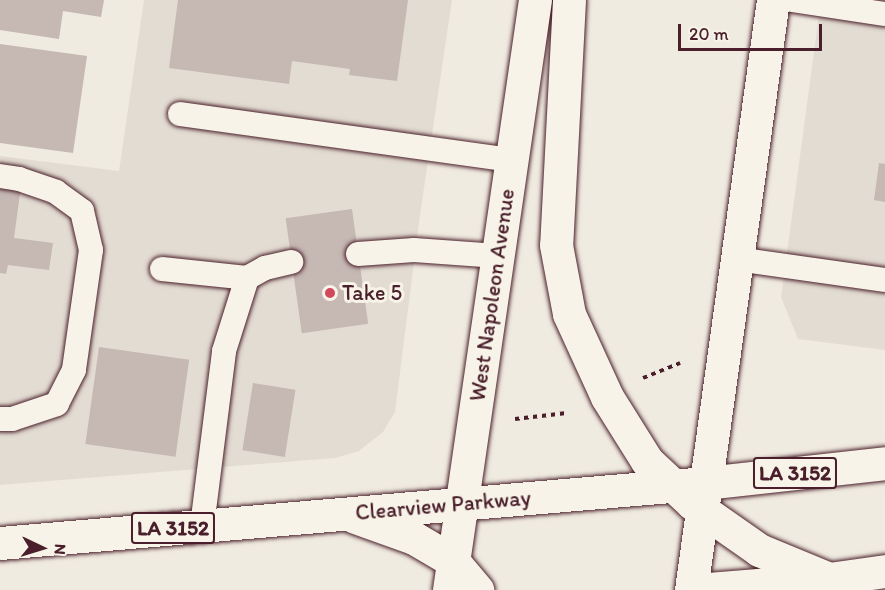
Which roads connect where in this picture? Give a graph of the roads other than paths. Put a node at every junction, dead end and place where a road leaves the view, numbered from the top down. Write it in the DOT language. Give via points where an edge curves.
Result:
graph roads {
  1 [pos="534,0"];
  2 [pos="569,0"];
  3 [pos="773,0"];
  4 [pos="792,0"];
  5 [pos="885,14"];
  6 [pos="180,114"];
  7 [pos="512,160"];
  8 [pos="0,176"];
  9 [pos="358,254"];
  10 [pos="498,256"];
  11 [pos="737,259"];
  12 [pos="291,261"];
  13 [pos="162,269"];
  14 [pos="247,278"];
  15 [pos="885,280"];
  16 [pos="0,418"];
  17 [pos="885,463"];
  18 [pos="693,493"];
  19 [pos="462,503"];
  20 [pos="345,513"];
  21 [pos="202,526"];
  22 [pos="0,543"];
  23 [pos="451,576"];
  24 [pos="858,579"];
  25 [pos="477,590"];
  26 [pos="691,590"];
  27 [pos="696,590"];
  1 -- 7 [label="main road, West Napoleon Avenue"];
  2 -- 18 [label="main road" via="556,245 569,314 607,397 646,460"];
  3 -- 11 [label="main road"];
  4 -- 5 [label="lane"];
  6 -- 7 [label="lane"];
  7 -- 10 [label="main road, West Napoleon Avenue"];
  8 -- 16 [label="lane" via="56,192 82,211 91,250 74,370 57,404 12,419"];
  9 -- 10 [label="lane" via="414,250"];
  10 -- 19 [label="main road, West Napoleon Avenue"];
  11 -- 15 [label="lane"];
  11 -- 18 [label="main road"];
  12 -- 14 [label="lane"];
  13 -- 14 [label="lane"];
  14 -- 21 [label="lane" via="224,351"];
  17 -- 18 [label="main road, Clearview Parkway / LA 3152"];
  18 -- 19 [label="main road, Clearview Parkway / LA 3152"];
  18 -- 24 [label="main road" via="759,550"];
  18 -- 26 [label="main road"];
  19 -- 20 [label="main road, Clearview Parkway / LA 3152"];
  19 -- 23 [label="main road, West Napoleon Avenue"];
  20 -- 21 [label="main road, Clearview Parkway / LA 3152"];
  20 -- 23 [label="main road" via="414,538"];
  21 -- 22 [label="main road, Clearview Parkway / LA 3152"];
  23 -- 25 [label="main road"];
  24 -- 27 [label="main road"];
}
